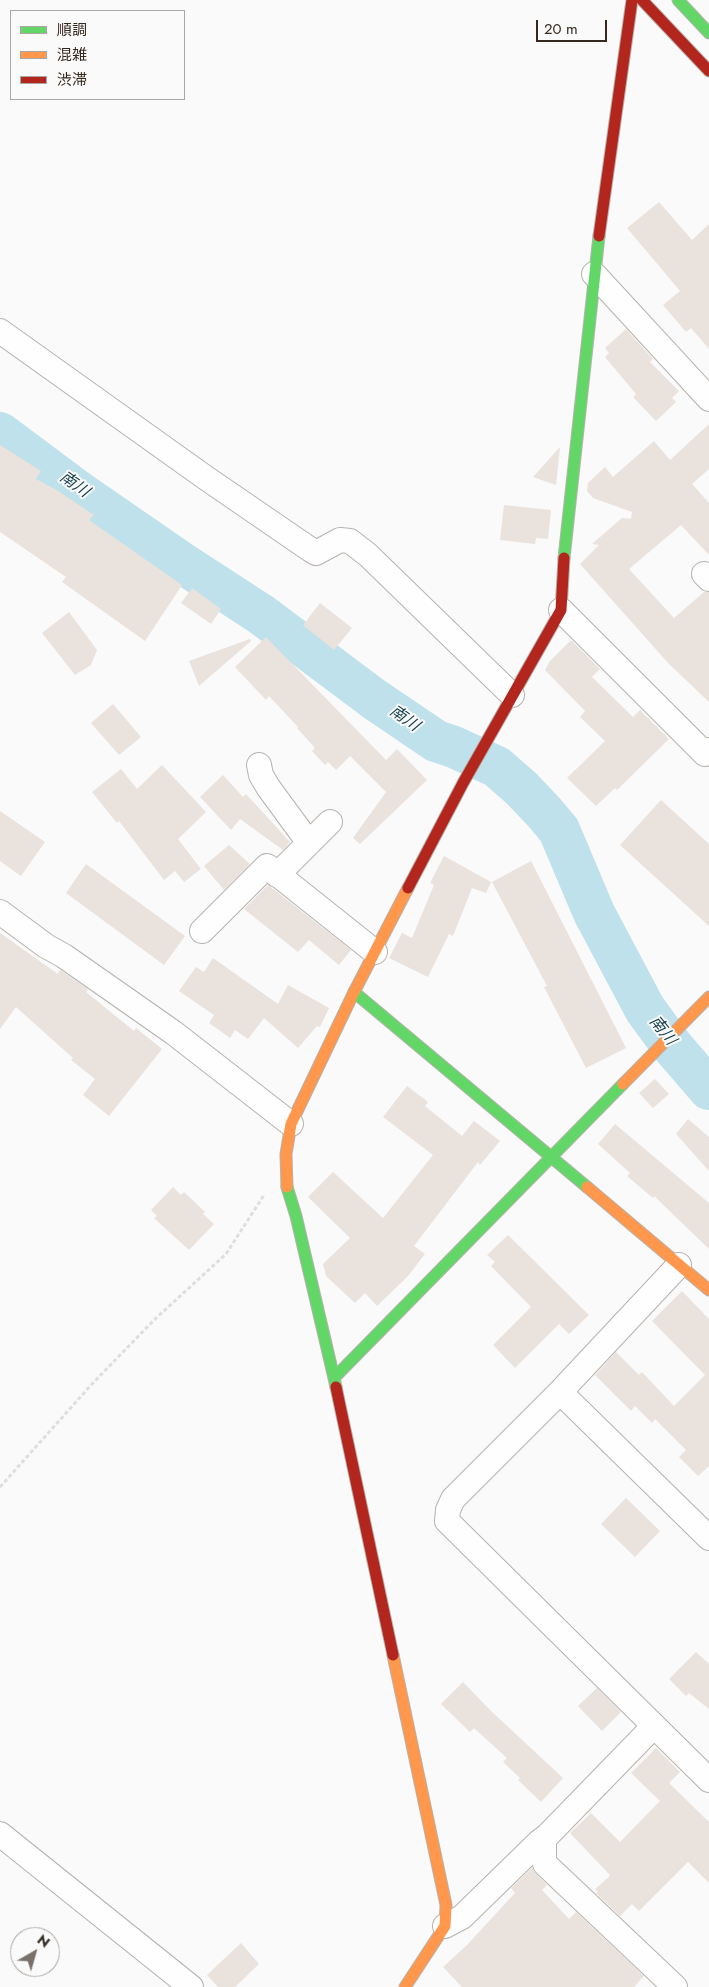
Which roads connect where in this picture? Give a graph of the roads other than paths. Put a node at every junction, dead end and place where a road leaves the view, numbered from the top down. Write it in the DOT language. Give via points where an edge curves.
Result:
graph roads {
  1 [pos="632,0"];
  2 [pos="642,0"];
  3 [pos="678,0"];
  4 [pos="709,33"];
  5 [pos="709,71"];
  6 [pos="594,274"];
  7 [pos="0,330"];
  8 [pos="709,399"];
  9 [pos="561,610"];
  10 [pos="507,705"];
  11 [pos="709,750"];
  12 [pos="259,765"];
  13 [pos="330,822"];
  14 [pos="309,843"];
  15 [pos="277,874"];
  16 [pos="0,912"];
  17 [pos="202,931"];
  18 [pos="376,952"];
  19 [pos="354,992"];
  20 [pos="709,997"];
  21 [pos="290,1124"];
  22 [pos="550,1158"];
  23 [pos="679,1265"];
  24 [pos="709,1290"];
  25 [pos="334,1378"];
  26 [pos="560,1392"];
  27 [pos="709,1538"];
  28 [pos="653,1727"];
  29 [pos="709,1780"];
  30 [pos="0,1834"];
  31 [pos="547,1836"];
  32 [pos="445,1926"];
  33 [pos="673,1986"];
  34 [pos="191,1987"];
  35 [pos="406,1987"];
  1 -- 6 [label="street"];
  2 -- 5 [label="street"];
  3 -- 4 [label="street"];
  6 -- 8 [label="street"];
  6 -- 9 [label="street"];
  7 -- 10 [label="street" via="316,554 340,540 350,541 368,555"];
  9 -- 10 [label="street"];
  9 -- 11 [label="street" via="704,754"];
  10 -- 18 [label="street"];
  12 -- 14 [label="street" via="268,787"];
  13 -- 14 [label="street"];
  14 -- 15 [label="street"];
  15 -- 17 [label="street" via="267,866"];
  15 -- 18 [label="street"];
  16 -- 21 [label="street" via="174,1033"];
  18 -- 19 [label="street"];
  19 -- 21 [label="street"];
  19 -- 22 [label="street"];
  20 -- 22 [label="street"];
  21 -- 25 [label="street" via="287,1186"];
  22 -- 23 [label="street"];
  22 -- 25 [label="street"];
  23 -- 24 [label="street"];
  23 -- 26 [label="street"];
  25 -- 32 [label="street" via="446,1905"];
  26 -- 27 [label="street"];
  26 -- 28 [label="street" via="453,1498 447,1521"];
  28 -- 29 [label="street"];
  28 -- 31 [label="street"];
  30 -- 34 [label="street"];
  31 -- 32 [label="street" via="462,1917"];
  31 -- 33 [label="street" via="544,1840 545,1864"];
  32 -- 35 [label="street"];
}
